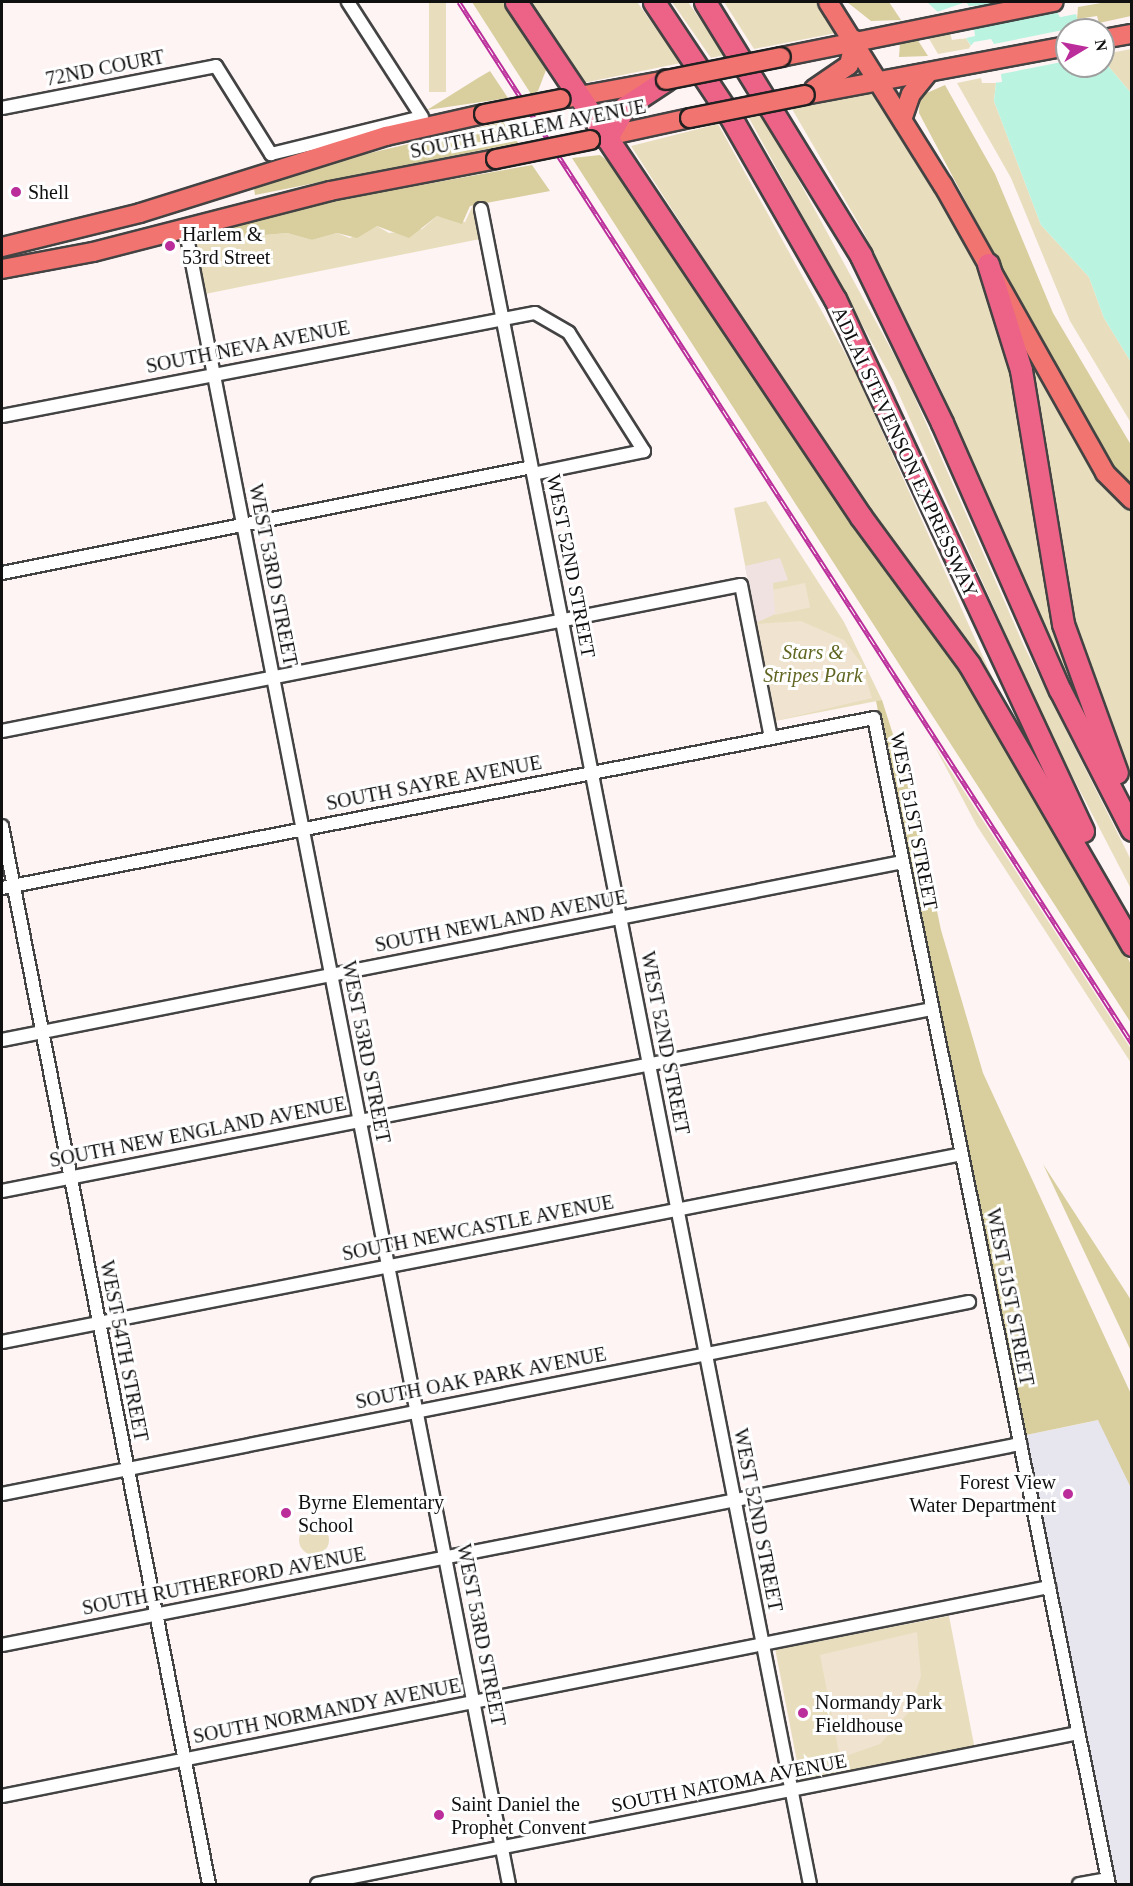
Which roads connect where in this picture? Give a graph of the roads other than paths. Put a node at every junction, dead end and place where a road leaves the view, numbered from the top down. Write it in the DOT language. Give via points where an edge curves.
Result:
graph roads {
  1 [pos="348,2"];
  2 [pos="516,2"];
  3 [pos="654,2"];
  4 [pos="705,2"];
  5 [pos="828,2"];
  6 [pos="1053,2"];
  7 [pos="1130,34"];
  8 [pos="1115,37"];
  9 [pos="855,40"];
  10 [pos="1055,48"];
  11 [pos="929,72"];
  12 [pos="666,80"];
  13 [pos="882,82"];
  14 [pos="559,89"];
  15 [pos="805,95"];
  16 [pos="2,108"];
  17 [pos="903,117"];
  18 [pos="599,138"];
  19 [pos="481,209"];
  20 [pos="185,227"];
  21 [pos="2,247"];
  22 [pos="988,264"];
  23 [pos="2,269"];
  24 [pos="502,316"];
  25 [pos="213,374"];
  26 [pos="2,416"];
  27 [pos="532,471"];
  28 [pos="1131,500"];
  29 [pos="243,525"];
  30 [pos="2,573"];
  31 [pos="562,621"];
  32 [pos="273,678"];
  33 [pos="874,718"];
  34 [pos="2,731"];
  35 [pos="771,738"];
  36 [pos="592,773"];
  37 [pos="1131,804"];
  38 [pos="2,826"];
  39 [pos="302,828"];
  40 [pos="1131,830"];
  41 [pos="903,862"];
  42 [pos="7,887"];
  43 [pos="620,916"];
  44 [pos="1131,917"];
  45 [pos="1131,945"];
  46 [pos="330,975"];
  47 [pos="932,1009"];
  48 [pos="42,1032"];
  49 [pos="2,1040"];
  50 [pos="649,1064"];
  51 [pos="360,1120"];
  52 [pos="962,1154"];
  53 [pos="70,1177"];
  54 [pos="2,1191"];
  55 [pos="677,1208"];
  56 [pos="388,1265"];
  57 [pos="969,1302"];
  58 [pos="99,1322"];
  59 [pos="2,1342"];
  60 [pos="706,1353"];
  61 [pos="417,1411"];
  62 [pos="1020,1444"];
  63 [pos="127,1468"];
  64 [pos="2,1494"];
  65 [pos="734,1499"];
  66 [pos="445,1556"];
  67 [pos="1049,1587"];
  68 [pos="156,1614"];
  69 [pos="763,1644"];
  70 [pos="2,1645"];
  71 [pos="474,1701"];
  72 [pos="1078,1733"];
  73 [pos="185,1759"];
  74 [pos="792,1791"];
  75 [pos="2,1796"];
  76 [pos="502,1847"];
  77 [pos="1108,1882"];
  78 [pos="209,1884"];
  79 [pos="317,1884"];
  80 [pos="509,1884"];
  81 [pos="810,1884"];
  82 [pos="1079,1884"];
  1 -- 16 [label="street, 72ND COURT" via="422,117 271,154 216,66"];
  2 -- 14 [label="highway"];
  3 -- 44 [label="highway, ADLAI STEVENSON EXPRESSWAY" via="730,116 836,299 1035,734"];
  4 -- 40 [label="highway" via="861,256 942,423 1060,690"];
  5 -- 9 [label="main road"];
  6 -- 9 [label="main road, SOUTH HARLEM AVENUE"];
  7 -- 8 [label="main road"];
  9 -- 12 [label="main road, SOUTH HARLEM AVENUE, bridge"];
  9 -- 13 [label="main road"];
  9 -- 15 [label="main road" via="843,72"];
  10 -- 11 [label="main road, SOUTH HARLEM AVENUE"];
  11 -- 13 [label="main road, SOUTH HARLEM AVENUE"];
  11 -- 17 [label="main road" via="911,94"];
  12 -- 14 [label="main road, SOUTH HARLEM AVENUE"];
  12 -- 18 [label="highway" via="625,106"];
  13 -- 15 [label="main road, SOUTH HARLEM AVENUE"];
  13 -- 17 [label="main road"];
  14 -- 18 [label="highway"];
  14 -- 21 [label="main road, SOUTH HARLEM AVENUE, bridge" via="386,136 140,213"];
  15 -- 18 [label="main road, SOUTH HARLEM AVENUE, bridge"];
  17 -- 22 [label="main road"];
  18 -- 20 [label="main road, SOUTH HARLEM AVENUE, bridge" via="330,191"];
  18 -- 45 [label="highway" via="861,517 975,673"];
  19 -- 24 [label="street, WEST 52ND STREET"];
  20 -- 23 [label="main road, SOUTH HARLEM AVENUE"];
  20 -- 25 [label="street, WEST 53RD STREET"];
  22 -- 28 [label="main road" via="1105,473"];
  22 -- 37 [label="highway" via="1021,370 1063,624 1090,709"];
  24 -- 25 [label="street, SOUTH NEVA AVENUE"];
  24 -- 27 [label="street, WEST 52ND STREET"];
  24 -- 27 [label="street, SOUTH NEVA AVENUE" via="535,314 569,333 644,451"];
  25 -- 26 [label="street, SOUTH NEVA AVENUE"];
  25 -- 29 [label="street, WEST 53RD STREET"];
  27 -- 29 [label="street"];
  27 -- 31 [label="street, WEST 52ND STREET"];
  29 -- 30 [label="street"];
  29 -- 32 [label="street, WEST 53RD STREET"];
  31 -- 32 [label="street"];
  31 -- 35 [label="street" via="741,585"];
  31 -- 36 [label="street, WEST 52ND STREET"];
  32 -- 34 [label="street"];
  32 -- 39 [label="street, WEST 53RD STREET"];
  33 -- 35 [label="street, SOUTH SAYRE AVENUE"];
  33 -- 41 [label="street, WEST 51ST STREET"];
  35 -- 36 [label="street, SOUTH SAYRE AVENUE"];
  36 -- 39 [label="street, SOUTH SAYRE AVENUE"];
  36 -- 43 [label="street, WEST 52ND STREET"];
  38 -- 42 [label="street, WEST 54TH STREET"];
  39 -- 42 [label="street, SOUTH SAYRE AVENUE"];
  39 -- 46 [label="street, WEST 53RD STREET"];
  41 -- 43 [label="street, SOUTH NEWLAND AVENUE"];
  41 -- 47 [label="street, WEST 51ST STREET"];
  42 -- 48 [label="street, WEST 54TH STREET"];
  43 -- 46 [label="street, SOUTH NEWLAND AVENUE"];
  43 -- 50 [label="street, WEST 52ND STREET"];
  46 -- 48 [label="street, SOUTH NEWLAND AVENUE"];
  46 -- 51 [label="street, WEST 53RD STREET"];
  47 -- 50 [label="street, SOUTH NEW ENGLAND AVENUE"];
  47 -- 52 [label="street, WEST 51ST STREET"];
  48 -- 49 [label="street, SOUTH NEWLAND AVENUE"];
  48 -- 53 [label="street, WEST 54TH STREET"];
  50 -- 51 [label="street, SOUTH NEW ENGLAND AVENUE"];
  50 -- 55 [label="street, WEST 52ND STREET"];
  51 -- 53 [label="street, SOUTH NEW ENGLAND AVENUE"];
  51 -- 56 [label="street, WEST 53RD STREET"];
  52 -- 55 [label="street, SOUTH NEWCASTLE AVENUE"];
  52 -- 62 [label="street, WEST 51ST STREET"];
  53 -- 54 [label="street, SOUTH NEW ENGLAND AVENUE"];
  53 -- 58 [label="street, WEST 54TH STREET"];
  55 -- 56 [label="street, SOUTH NEWCASTLE AVENUE"];
  55 -- 60 [label="street, WEST 52ND STREET"];
  56 -- 58 [label="street, SOUTH NEWCASTLE AVENUE"];
  56 -- 61 [label="street, WEST 53RD STREET"];
  57 -- 60 [label="street, SOUTH OAK PARK AVENUE"];
  58 -- 59 [label="street, SOUTH NEWCASTLE AVENUE"];
  58 -- 63 [label="street, WEST 54TH STREET"];
  60 -- 61 [label="street, SOUTH OAK PARK AVENUE"];
  60 -- 65 [label="street, WEST 52ND STREET"];
  61 -- 63 [label="street, SOUTH OAK PARK AVENUE"];
  61 -- 66 [label="street, WEST 53RD STREET"];
  62 -- 65 [label="street, SOUTH RUTHERFORD AVENUE"];
  62 -- 67 [label="street, WEST 51ST STREET"];
  63 -- 64 [label="street, SOUTH OAK PARK AVENUE"];
  63 -- 68 [label="street, WEST 54TH STREET"];
  65 -- 66 [label="street, SOUTH RUTHERFORD AVENUE"];
  65 -- 69 [label="street, WEST 52ND STREET"];
  66 -- 68 [label="street, SOUTH RUTHERFORD AVENUE"];
  66 -- 71 [label="street, WEST 53RD STREET"];
  67 -- 69 [label="street, SOUTH NORMANDY AVENUE"];
  67 -- 72 [label="street, WEST 51ST STREET"];
  68 -- 70 [label="street, SOUTH RUTHERFORD AVENUE"];
  68 -- 73 [label="street, WEST 54TH STREET"];
  69 -- 71 [label="street, SOUTH NORMANDY AVENUE"];
  69 -- 74 [label="street, WEST 52ND STREET"];
  71 -- 73 [label="street, SOUTH NORMANDY AVENUE"];
  71 -- 76 [label="street, WEST 53RD STREET"];
  72 -- 74 [label="street, SOUTH NATOMA AVENUE"];
  72 -- 77 [label="street, WEST 51ST STREET"];
  73 -- 75 [label="street, SOUTH NORMANDY AVENUE"];
  73 -- 78 [label="street, WEST 54TH STREET"];
  74 -- 76 [label="street, SOUTH NATOMA AVENUE"];
  74 -- 81 [label="street, WEST 52ND STREET"];
  76 -- 79 [label="street, SOUTH NATOMA AVENUE"];
  76 -- 80 [label="street, WEST 53RD STREET"];
  77 -- 82 [label="street"];
}
